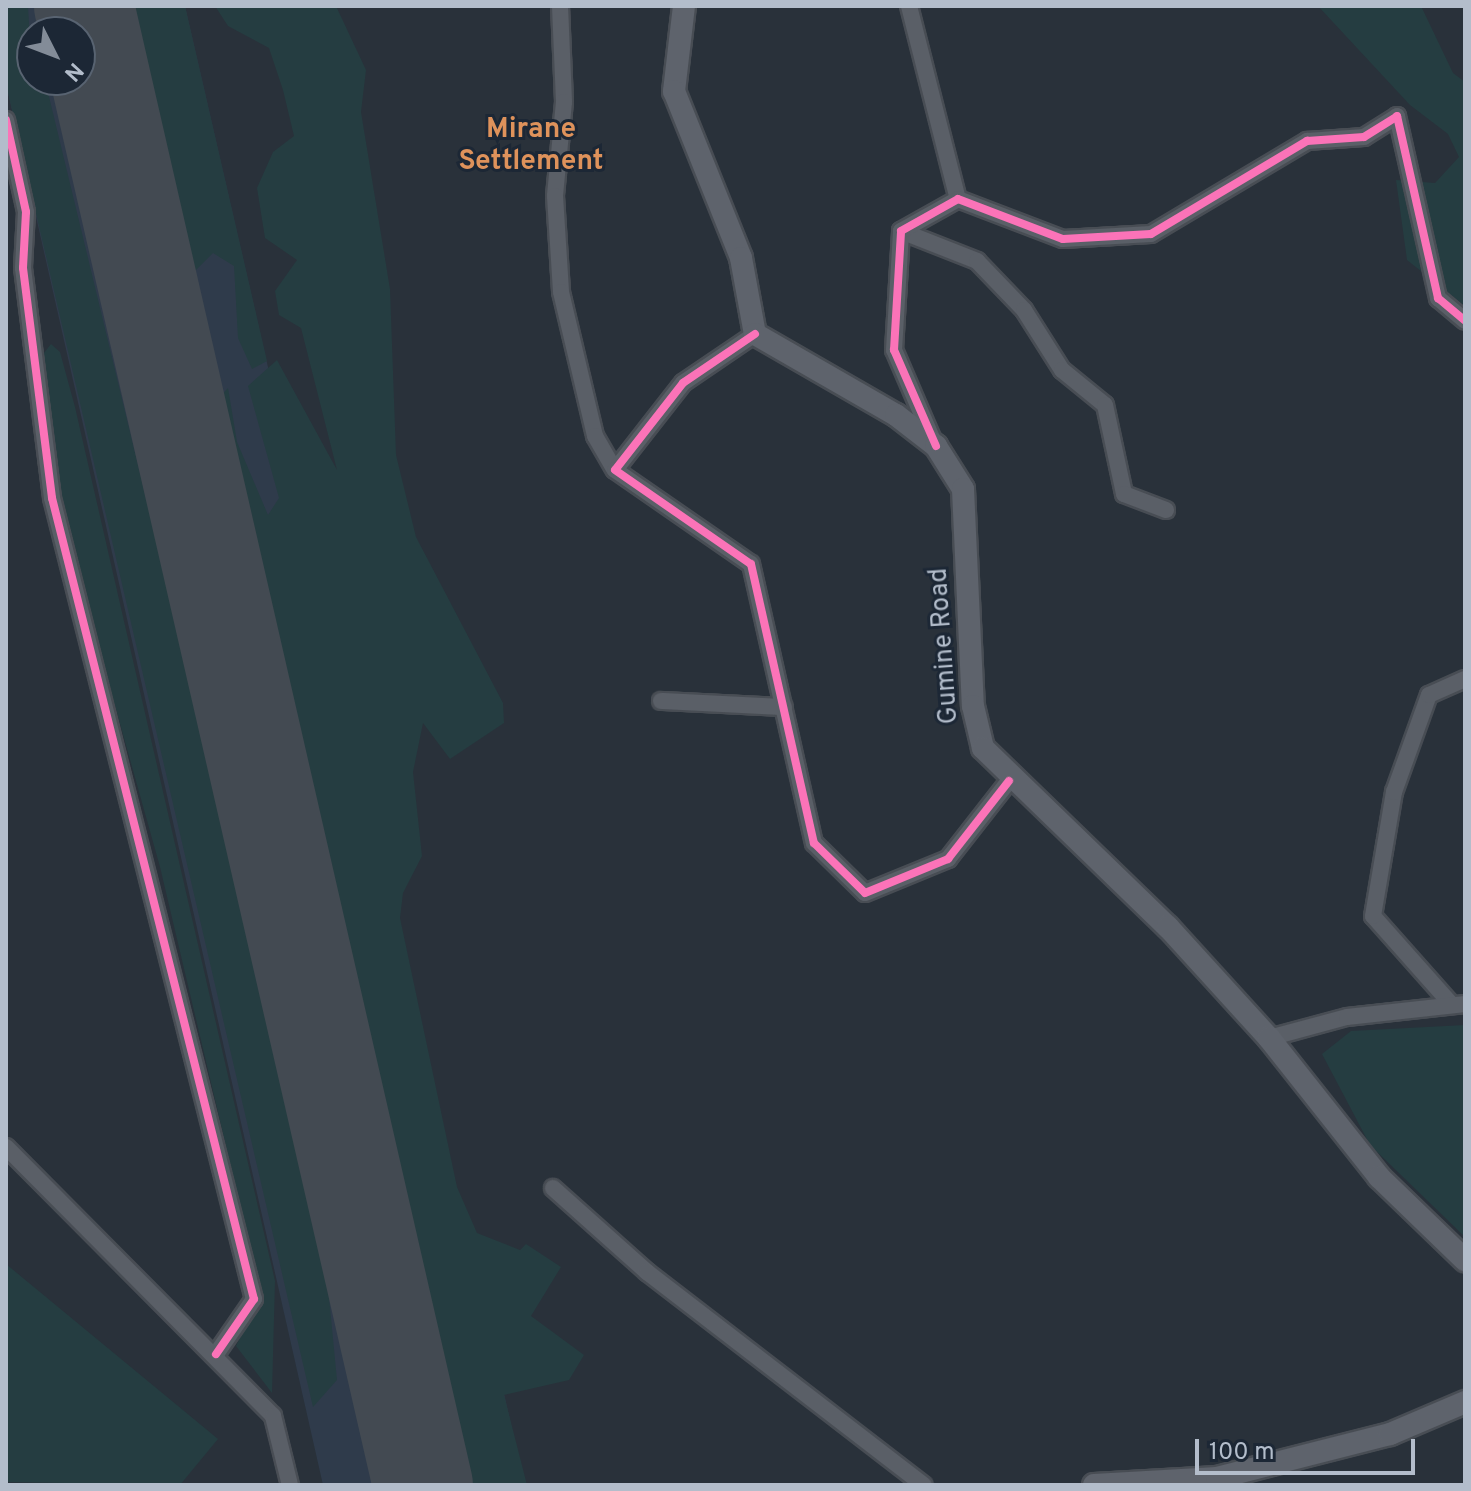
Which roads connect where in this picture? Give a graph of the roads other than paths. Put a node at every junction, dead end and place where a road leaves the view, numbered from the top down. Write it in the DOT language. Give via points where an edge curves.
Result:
graph roads {
  1 [pos="560,6"];
  2 [pos="684,6"];
  3 [pos="909,6"];
  4 [pos="6,120"];
  5 [pos="958,199"];
  6 [pos="901,231"];
  7 [pos="1465,321"];
  8 [pos="755,334"];
  9 [pos="936,446"];
  10 [pos="615,470"];
  11 [pos="1166,510"];
  12 [pos="1465,679"];
  13 [pos="661,701"];
  14 [pos="784,707"];
  15 [pos="1009,781"];
  16 [pos="1458,1005"];
  17 [pos="1269,1038"];
  18 [pos="6,1147"];
  19 [pos="553,1188"];
  20 [pos="1465,1260"];
  21 [pos="216,1354"];
  22 [pos="1465,1402"];
  23 [pos="290,1485"];
  24 [pos="924,1485"];
  25 [pos="1094,1485"];
  1 -- 10 [label="street" via="564,102 555,196 561,292 595,436"];
  2 -- 8 [label="main road" via="674,91 741,258"];
  3 -- 5 [label="street"];
  4 -- 21 [label="street" via="26,212 23,268 52,498 254,1299"];
  5 -- 6 [label="street"];
  5 -- 7 [label="street" via="1063,239 1151,234 1307,141 1364,137 1397,116 1438,298"];
  6 -- 9 [label="street" via="894,350"];
  6 -- 11 [label="street" via="977,261 1014,300 1062,370 1105,405 1124,494"];
  8 -- 9 [label="main road, Gumine Road" via="896,415"];
  8 -- 10 [label="street" via="683,383"];
  9 -- 15 [label="main road, Gumine Road" via="963,489 973,706 983,748"];
  10 -- 14 [label="street" via="751,564"];
  12 -- 16 [label="street" via="1429,695 1394,792 1373,916"];
  13 -- 14 [label="street"];
  14 -- 15 [label="street" via="814,843 865,893 948,859"];
  15 -- 17 [label="main road, Gumine Road" via="1168,927"];
  16 -- 17 [label="street" via="1347,1017"];
  17 -- 20 [label="main road, Gumine Road" via="1379,1177"];
  18 -- 21 [label="street"];
  19 -- 24 [label="street" via="647,1272"];
  21 -- 23 [label="street" via="273,1416"];
  22 -- 25 [label="main road" via="1390,1434 1217,1478"];
}
